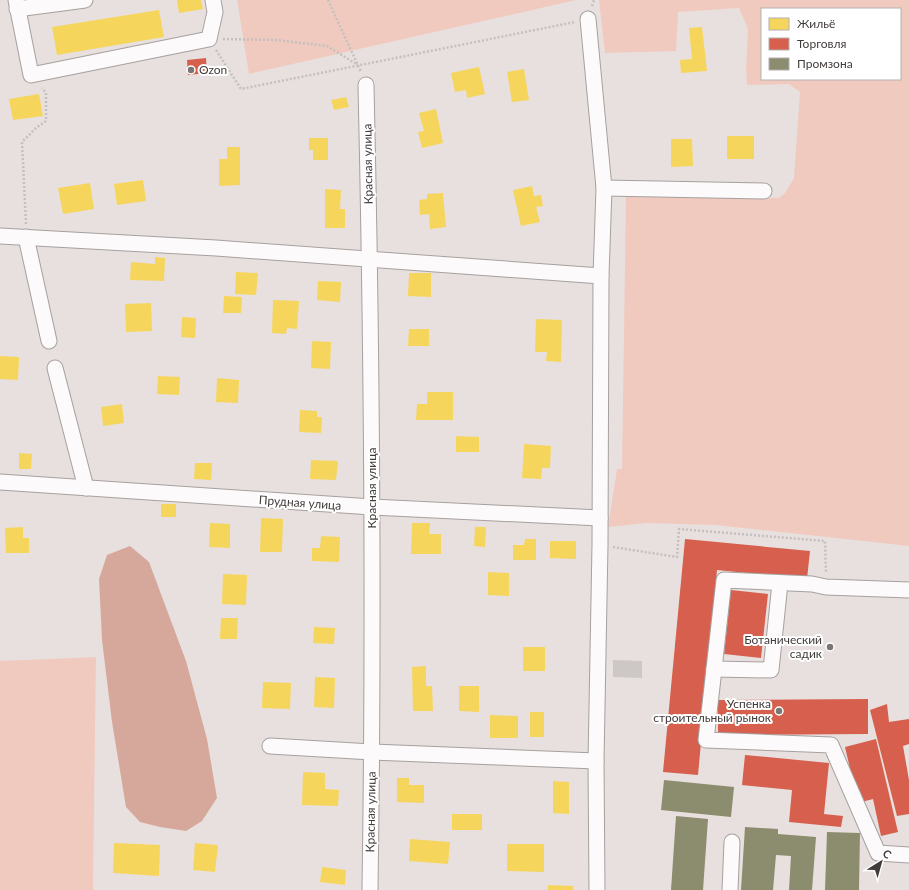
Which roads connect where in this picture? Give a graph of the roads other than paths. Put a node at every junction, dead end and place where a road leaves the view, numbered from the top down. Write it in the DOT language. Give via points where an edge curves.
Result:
graph roads {
  1 [pos="85,0"];
  2 [pos="213,0"];
  3 [pos="16,5"];
  4 [pos="588,19"];
  5 [pos="366,85"];
  6 [pos="604,188"];
  7 [pos="764,191"];
  8 [pos="0,236"];
  9 [pos="26,237"];
  10 [pos="370,259"];
  11 [pos="601,276"];
  12 [pos="49,341"];
  13 [pos="55,368"];
  14 [pos="0,482"];
  15 [pos="86,488"];
  16 [pos="372,507"];
  17 [pos="600,518"];
  18 [pos="780,583"];
  19 [pos="909,590"];
  20 [pos="714,669"];
  21 [pos="270,746"];
  22 [pos="372,752"];
  23 [pos="596,761"];
  24 [pos="732,842"];
  25 [pos="909,855"];
  26 [pos="370,890"];
  27 [pos="597,890"];
  28 [pos="730,890"];
  1 -- 3 [label="street"];
  2 -- 3 [label="street" via="215,12 209,39 31,75"];
  4 -- 6 [label="street"];
  5 -- 10 [label="street, Красная улица"];
  6 -- 7 [label="street"];
  6 -- 11 [label="street"];
  8 -- 9 [label="street"];
  9 -- 10 [label="street"];
  9 -- 12 [label="street"];
  10 -- 11 [label="street"];
  10 -- 16 [label="street, Красная улица"];
  11 -- 17 [label="street"];
  13 -- 15 [label="street"];
  14 -- 15 [label="street, Прудная улица"];
  15 -- 16 [label="street, Прудная улица"];
  16 -- 17 [label="street, Прудная улица"];
  16 -- 22 [label="street, Красная улица"];
  17 -- 23 [label="street"];
  18 -- 19 [label="street"];
  18 -- 20 [label="street" via="771,670"];
  18 -- 20 [label="street" via="724,580"];
  20 -- 25 [label="street" via="706,740 831,745 878,853"];
  21 -- 22 [label="street"];
  22 -- 23 [label="street"];
  22 -- 26 [label="street, Красная улица"];
  23 -- 27 [label="street"];
  24 -- 28 [label="street"];
}
